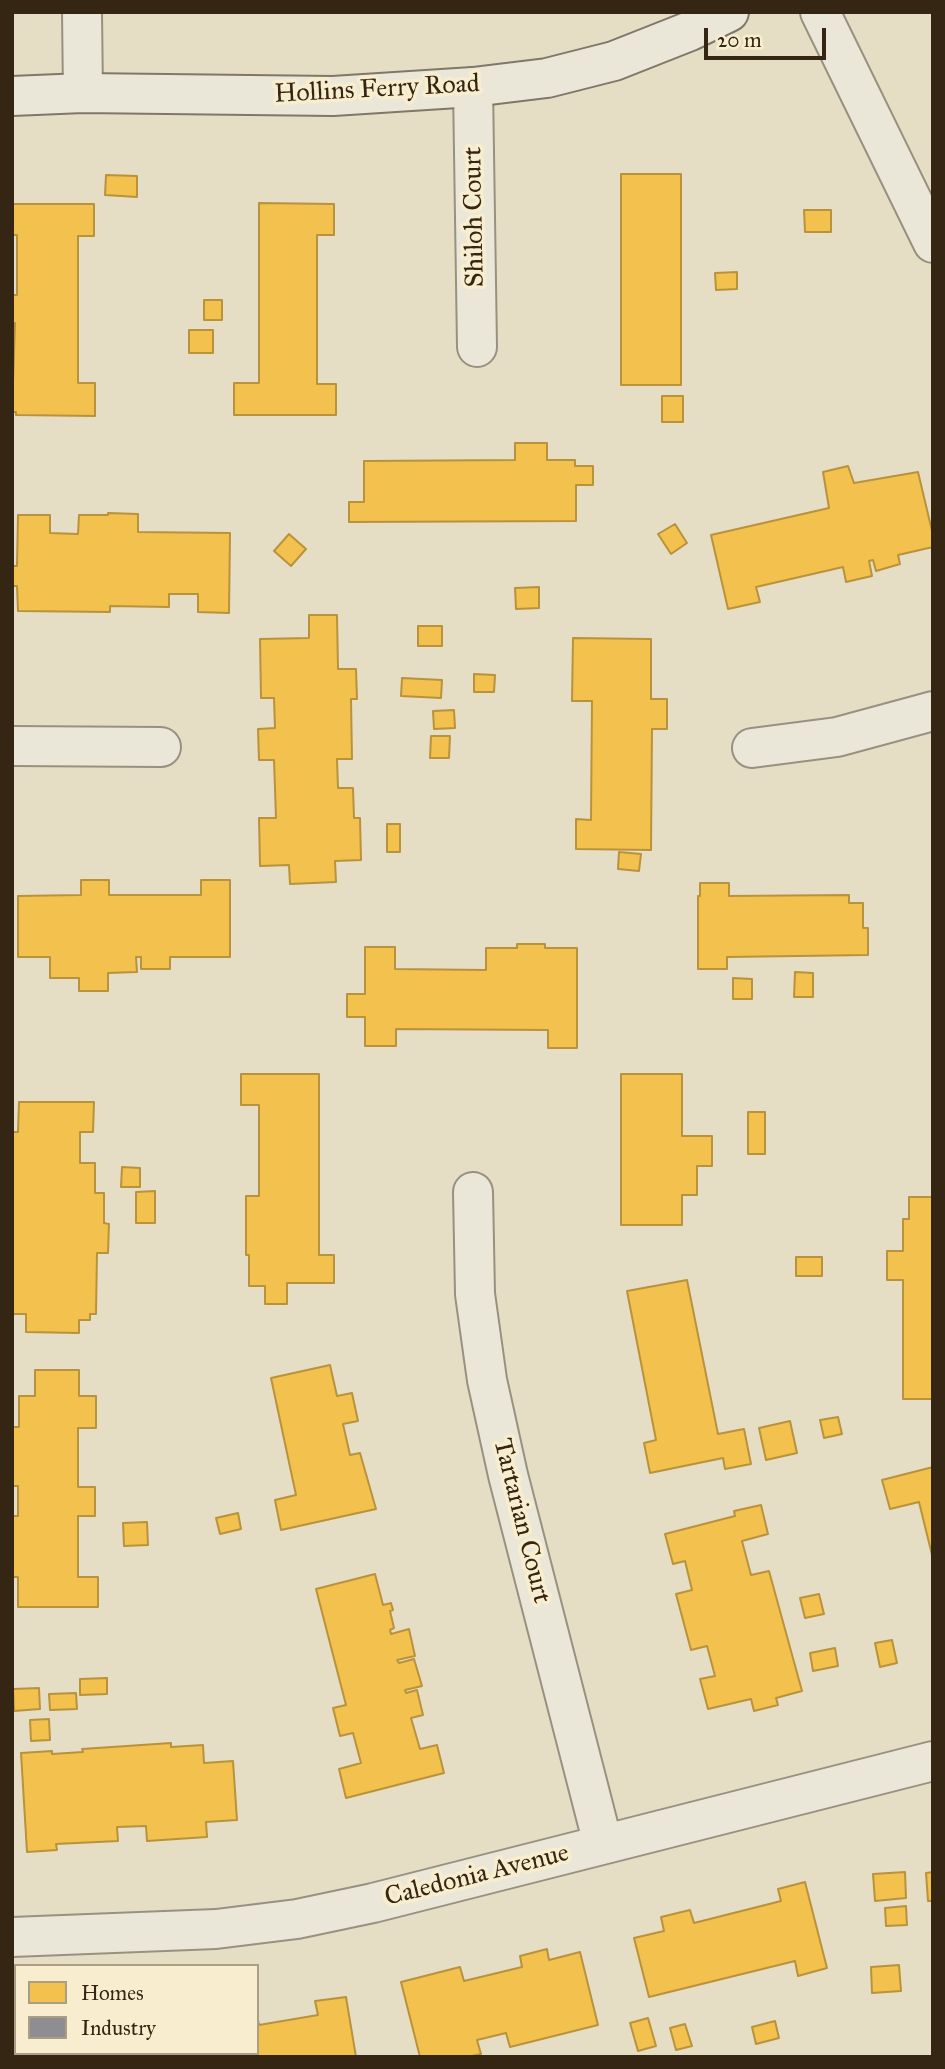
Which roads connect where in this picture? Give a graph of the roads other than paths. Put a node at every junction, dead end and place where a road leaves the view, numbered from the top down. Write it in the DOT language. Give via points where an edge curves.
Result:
graph roads {
  1 [pos="82,12"];
  2 [pos="729,12"];
  3 [pos="820,12"];
  4 [pos="473,87"];
  5 [pos="83,93"];
  6 [pos="12,96"];
  7 [pos="933,243"];
  8 [pos="477,347"];
  9 [pos="933,711"];
  10 [pos="12,746"];
  11 [pos="161,747"];
  12 [pos="752,748"];
  13 [pos="473,1192"];
  14 [pos="933,1761"];
  15 [pos="603,1844"];
  16 [pos="12,1937"];
  1 -- 5 [label="street"];
  2 -- 4 [label="street, Hollins Ferry Road" via="614,61 547,78"];
  3 -- 7 [label="street"];
  4 -- 5 [label="street, Hollins Ferry Road" via="333,96"];
  4 -- 8 [label="street, Shiloh Court"];
  5 -- 6 [label="street, Hollins Ferry Road"];
  9 -- 12 [label="street" via="837,737"];
  10 -- 11 [label="street"];
  13 -- 15 [label="street, Tartarian Court" via="475,1294 487,1380"];
  14 -- 15 [label="street, Caledonia Avenue"];
  15 -- 16 [label="street, Caledonia Avenue" via="298,1919 216,1929"];
}
